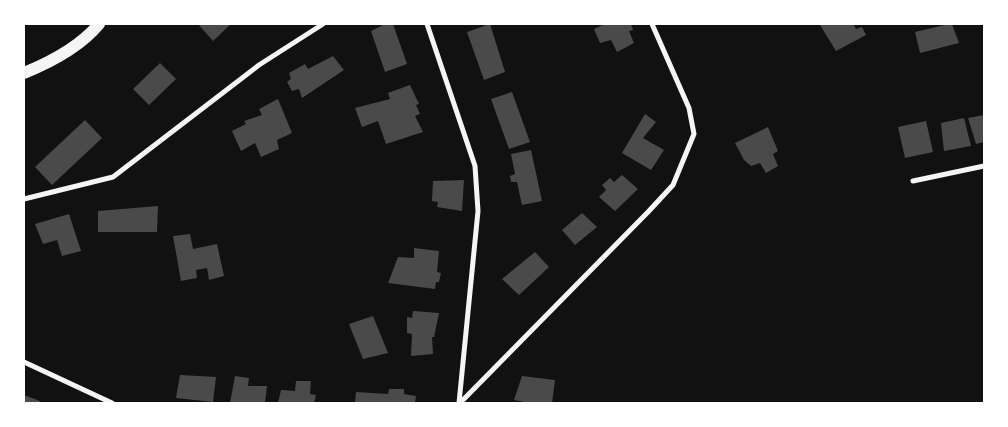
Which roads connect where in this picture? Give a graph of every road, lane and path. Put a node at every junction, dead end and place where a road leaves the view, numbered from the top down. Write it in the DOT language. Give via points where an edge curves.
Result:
graph roads {
  1 [pos="99,24"];
  2 [pos="323,24"];
  3 [pos="427,24"];
  4 [pos="652,24"];
  5 [pos="24,73"];
  6 [pos="984,166"];
  7 [pos="913,182"];
  8 [pos="24,199"];
  9 [pos="24,362"];
  10 [pos="112,403"];
  11 [pos="460,403"];
  1 -- 5 [label="main road" via="69,50"];
  2 -- 8 [label="street" via="259,64 113,177"];
  3 -- 11 [label="street" via="475,166 478,211"];
  4 -- 11 [label="street" via="689,108 694,134 673,185"];
  6 -- 7 [label="street"];
  9 -- 10 [label="street"];
}
